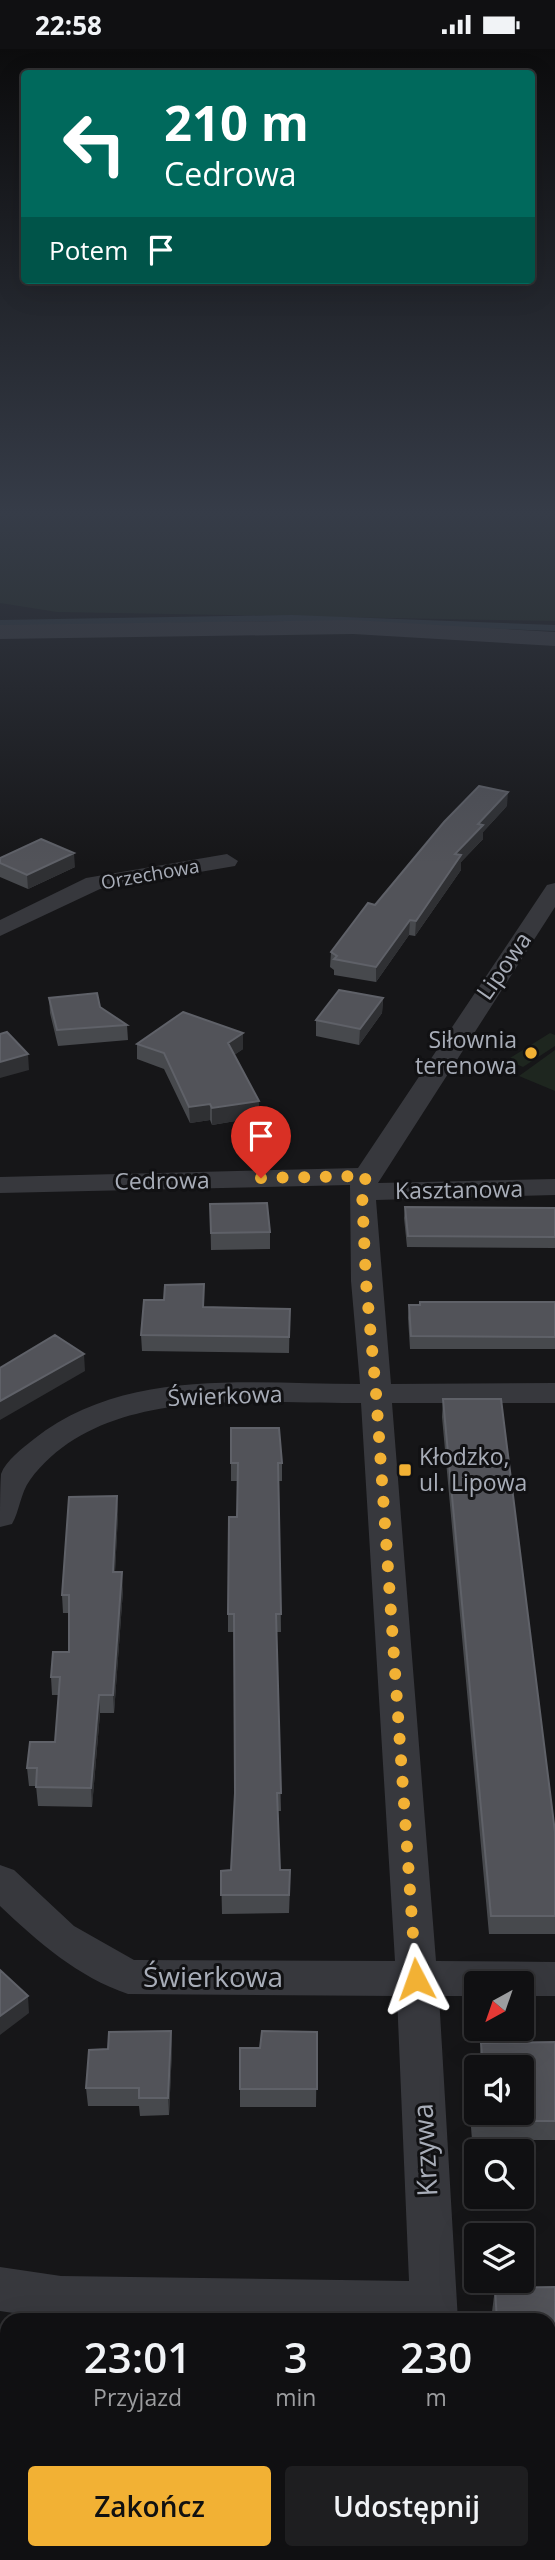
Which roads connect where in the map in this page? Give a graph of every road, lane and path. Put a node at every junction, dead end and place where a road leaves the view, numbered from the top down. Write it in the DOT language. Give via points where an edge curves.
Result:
graph roads {
  1 [pos="270,628"];
  2 [pos="373,628"];
  3 [pos="0,632"];
  4 [pos="555,639"];
  5 [pos="227,861"];
  6 [pos="555,890"];
  7 [pos="0,929"];
  8 [pos="364,1184"];
  9 [pos="0,1185"];
  10 [pos="555,1188"];
  11 [pos="376,1393"];
  12 [pos="555,1393"];
  13 [pos="0,1516"];
  14 [pos="0,1881"];
  15 [pos="416,1979"];
  16 [pos="555,1979"];
  17 [pos="0,2288"];
  18 [pos="433,2312"];
  1 -- 3 [label="street"];
  2 -- 4 [label="street"];
  5 -- 7 [label="street, Orzechowa" via="94,883"];
  6 -- 8 [label="street, Lipowa"];
  8 -- 9 [label="street, Cedrowa"];
  8 -- 10 [label="street, Kasztanowa"];
  8 -- 11 [label="street" via="366,1282"];
  11 -- 12 [label="street, Świerkowa"];
  11 -- 13 [label="street, Świerkowa" via="189,1394 141,1401 72,1428 19,1468"];
  11 -- 15 [label="street"];
  14 -- 15 [label="street, Świerkowa" via="60,1938 128,1977"];
  15 -- 16 [label="street"];
  15 -- 18 [label="street, Krzywa"];
  17 -- 18 [label="street" via="61,2298"];
}
